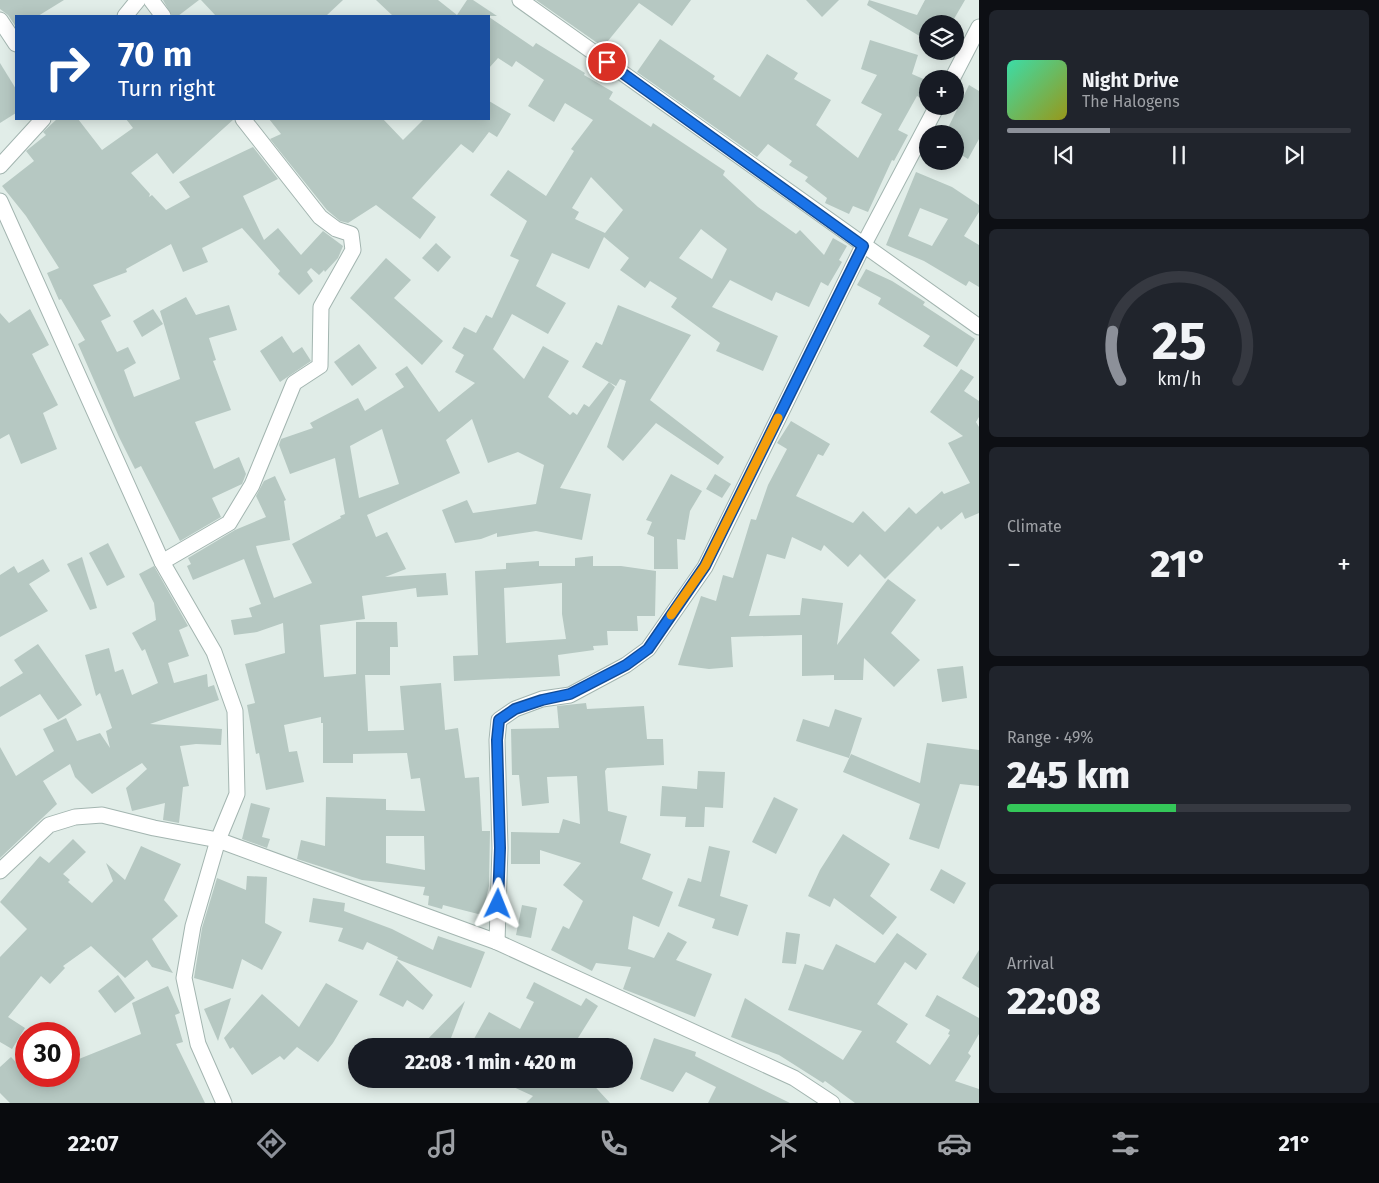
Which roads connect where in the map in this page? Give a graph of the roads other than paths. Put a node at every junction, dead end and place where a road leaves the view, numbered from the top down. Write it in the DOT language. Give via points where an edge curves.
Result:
graph roads {
  1 [pos="138,0"];
  2 [pos="151,0"];
  3 [pos="528,2"];
  4 [pos="126,15"];
  5 [pos="163,15"];
  6 [pos="0,20"];
  7 [pos="979,27"];
  8 [pos="15,42"];
  9 [pos="957,70"];
  10 [pos="932,115"];
  11 [pos="41,120"];
  12 [pos="244,120"];
  13 [pos="0,166"];
  14 [pos="0,202"];
  15 [pos="863,246"];
  16 [pos="979,327"];
  17 [pos="162,562"];
  18 [pos="218,840"];
  19 [pos="0,871"];
  20 [pos="497,942"];
  21 [pos="224,1103"];
  22 [pos="832,1103"];
  1 -- 4 [label="street"];
  2 -- 5 [label="street"];
  3 -- 15 [label="street"];
  6 -- 8 [label="street"];
  7 -- 9 [label="street"];
  10 -- 15 [label="street"];
  11 -- 13 [label="street"];
  12 -- 17 [label="street" via="320,217 336,229 351,234 354,250 321,307 320,366 294,383 252,485 229,523"];
  14 -- 17 [label="street"];
  15 -- 16 [label="street"];
  15 -- 20 [label="street" via="705,566 648,649 626,665 570,694 515,709 499,720"];
  17 -- 18 [label="street" via="214,652 235,711 237,794"];
  18 -- 19 [label="street" via="102,815 75,817 49,825"];
  18 -- 20 [label="street"];
  18 -- 21 [label="street" via="193,926 184,978 198,1044"];
  20 -- 22 [label="street" via="794,1078"];
}
